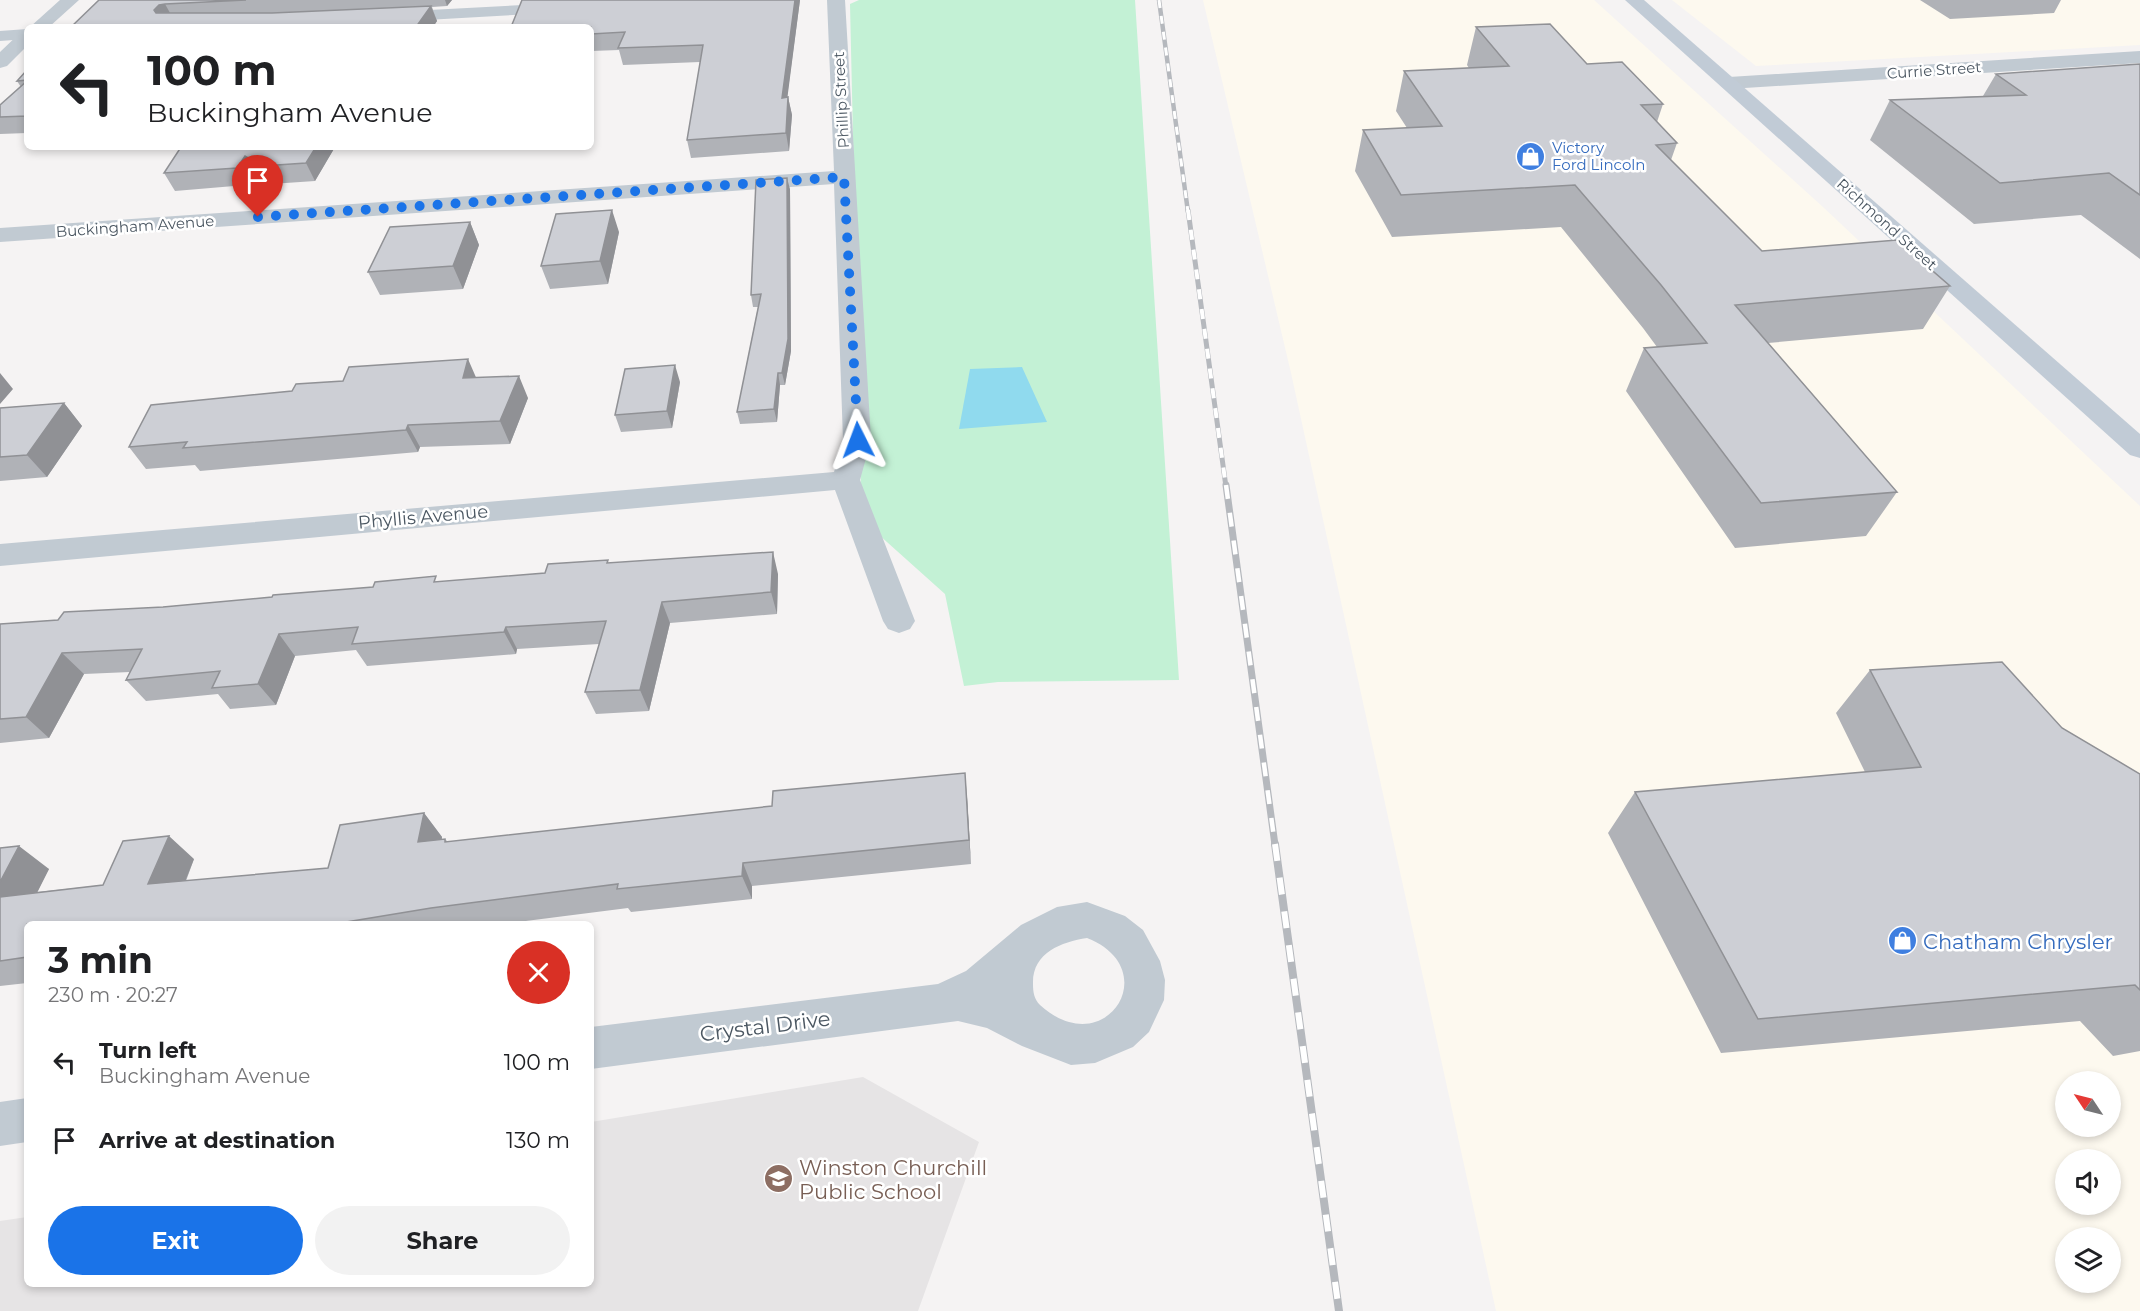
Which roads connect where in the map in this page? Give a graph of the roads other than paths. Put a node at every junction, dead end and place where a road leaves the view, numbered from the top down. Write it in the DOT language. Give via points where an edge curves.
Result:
graph roads {
  1 [pos="70,0"];
  2 [pos="836,0"];
  3 [pos="1634,0"];
  4 [pos="486,6"];
  5 [pos="577,8"];
  6 [pos="375,18"];
  7 [pos="42,24"];
  8 [pos="24,35"];
  9 [pos="0,36"];
  10 [pos="24,38"];
  11 [pos="2140,57"];
  12 [pos="0,62"];
  13 [pos="1729,83"];
  14 [pos="844,177"];
  15 [pos="0,235"];
  16 [pos="2140,449"];
  17 [pos="846,480"];
  18 [pos="0,555"];
  19 [pos="899,621"];
  20 [pos="1026,943"];
  21 [pos="939,1004"];
  22 [pos="1037,1032"];
  23 [pos="594,1048"];
  24 [pos="24,1120"];
  25 [pos="0,1124"];
  1 -- 7 [label="street"];
  2 -- 14 [label="street, Phillip Street"];
  3 -- 13 [label="main road, Richmond Street"];
  4 -- 5 [label="street"];
  4 -- 6 [label="street"];
  8 -- 9 [label="street"];
  10 -- 12 [label="street"];
  11 -- 13 [label="street, Currie Street"];
  13 -- 16 [label="main road, Richmond Street"];
  14 -- 15 [label="street, Buckingham Avenue"];
  14 -- 17 [label="street, Phillip Street" via="858,440"];
  17 -- 18 [label="street, Phyllis Avenue"];
  17 -- 19 [label="street"];
  20 -- 21 [label="street, Crystal Drive" via="981,985"];
  20 -- 22 [label="street" via="1012,972 1012,989 1024,1019"];
  20 -- 22 [label="street, Crystal Drive" via="1054,925 1087,920 1103,924 1131,943 1145,972 1142,1005 1134,1019 1105,1040 1070,1045"];
  21 -- 22 [label="street, Crystal Drive" via="974,1004"];
  21 -- 23 [label="street, Crystal Drive"];
  24 -- 25 [label="street"];
}
